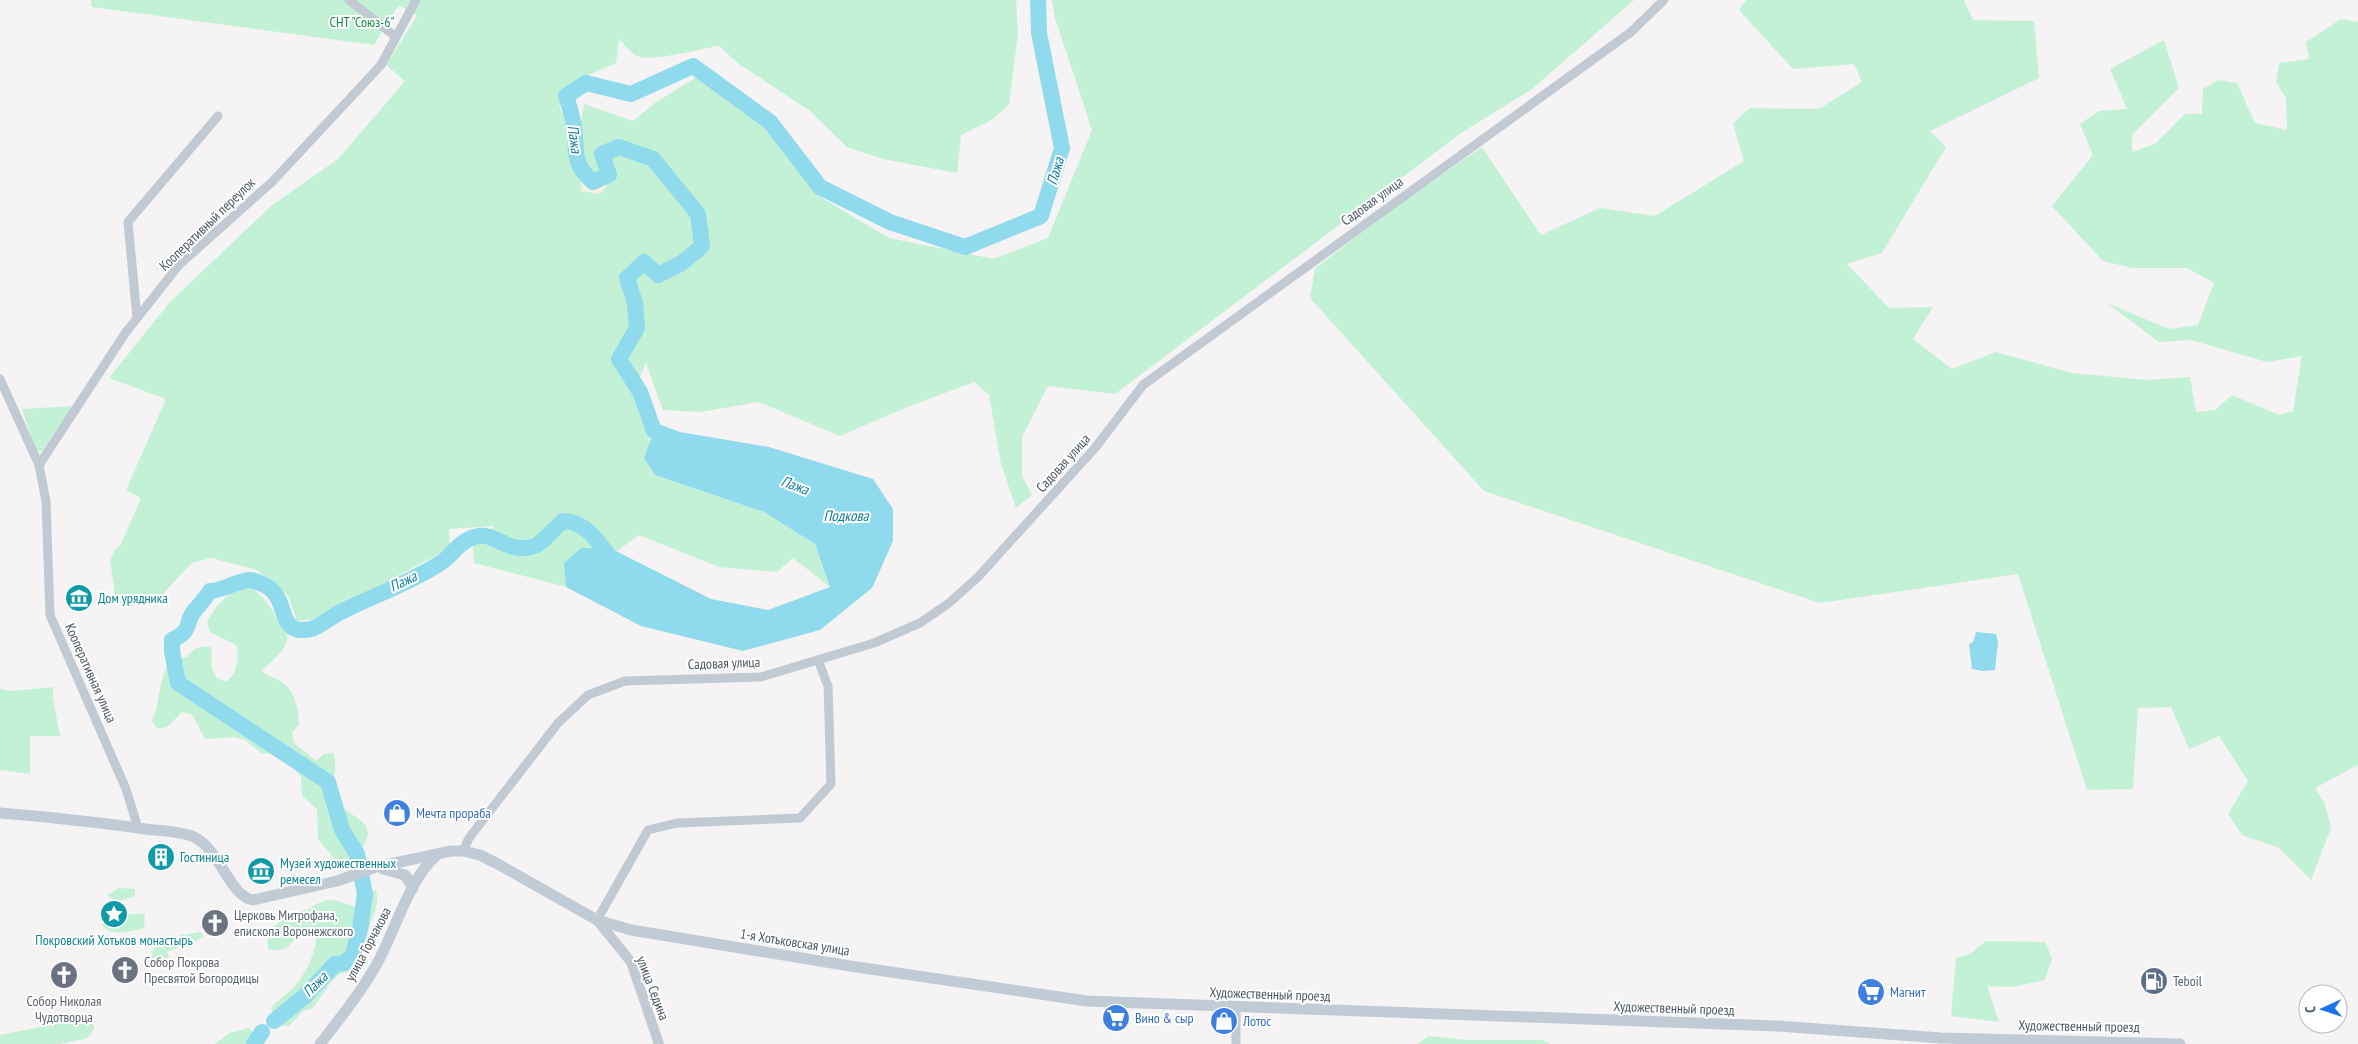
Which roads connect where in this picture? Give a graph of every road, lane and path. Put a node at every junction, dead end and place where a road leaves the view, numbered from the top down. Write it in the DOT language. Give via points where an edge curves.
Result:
graph roads {
  1 [pos="349,0"];
  2 [pos="416,0"];
  3 [pos="1664,0"];
  4 [pos="396,37"];
  5 [pos="218,116"];
  6 [pos="137,318"];
  7 [pos="0,379"];
  8 [pos="39,465"];
  9 [pos="818,660"];
  10 [pos="0,812"];
  11 [pos="138,828"];
  12 [pos="463,851"];
  13 [pos="437,855"];
  14 [pos="376,867"];
  15 [pos="413,888"];
  16 [pos="597,920"];
  17 [pos="1167,1005"];
  18 [pos="1236,1008"];
  19 [pos="320,1044"];
  20 [pos="659,1044"];
  21 [pos="1236,1044"];
  22 [pos="2180,1044"];
  1 -- 4 [label="street"];
  2 -- 4 [label="street, Кооперативный переулок"];
  3 -- 9 [label="street, Садовая улица" via="1630,32 1142,385 1095,448 978,577 949,602 920,623"];
  4 -- 6 [label="street, Кооперативный переулок" via="381,65 272,182 179,265"];
  5 -- 6 [label="street" via="128,222"];
  6 -- 8 [label="street, Кооперативный переулок"];
  7 -- 8 [label="street, Кооперативная улица"];
  8 -- 11 [label="street, Кооперативная улица" via="46,501 50,615 126,789"];
  9 -- 12 [label="street, Садовая улица" via="761,677 625,681 588,695 558,723"];
  9 -- 16 [label="street" via="828,686 831,784 800,818 676,823 648,830"];
  10 -- 11 [label="main road"];
  11 -- 14 [label="main road" via="183,834 204,843 240,894 248,899 341,880"];
  12 -- 13 [label="main road, 1-я Хотьковская улица"];
  12 -- 16 [label="main road, 1-я Хотьковская улица" via="496,863"];
  13 -- 14 [label="main road"];
  13 -- 15 [label="main road, улица Горчакова" via="426,865"];
  14 -- 15 [label="main road" via="405,876"];
  15 -- 19 [label="main road, улица Горчакова" via="370,976"];
  16 -- 17 [label="main road, 1-я Хотьковская улица" via="630,930 1060,998"];
  16 -- 20 [label="street, улица Седина" via="631,962"];
  17 -- 18 [label="main road, Художественный проезд"];
  18 -- 21 [label="street"];
  18 -- 22 [label="main road, Художественный проезд" via="1777,1026 1941,1038"];
}
